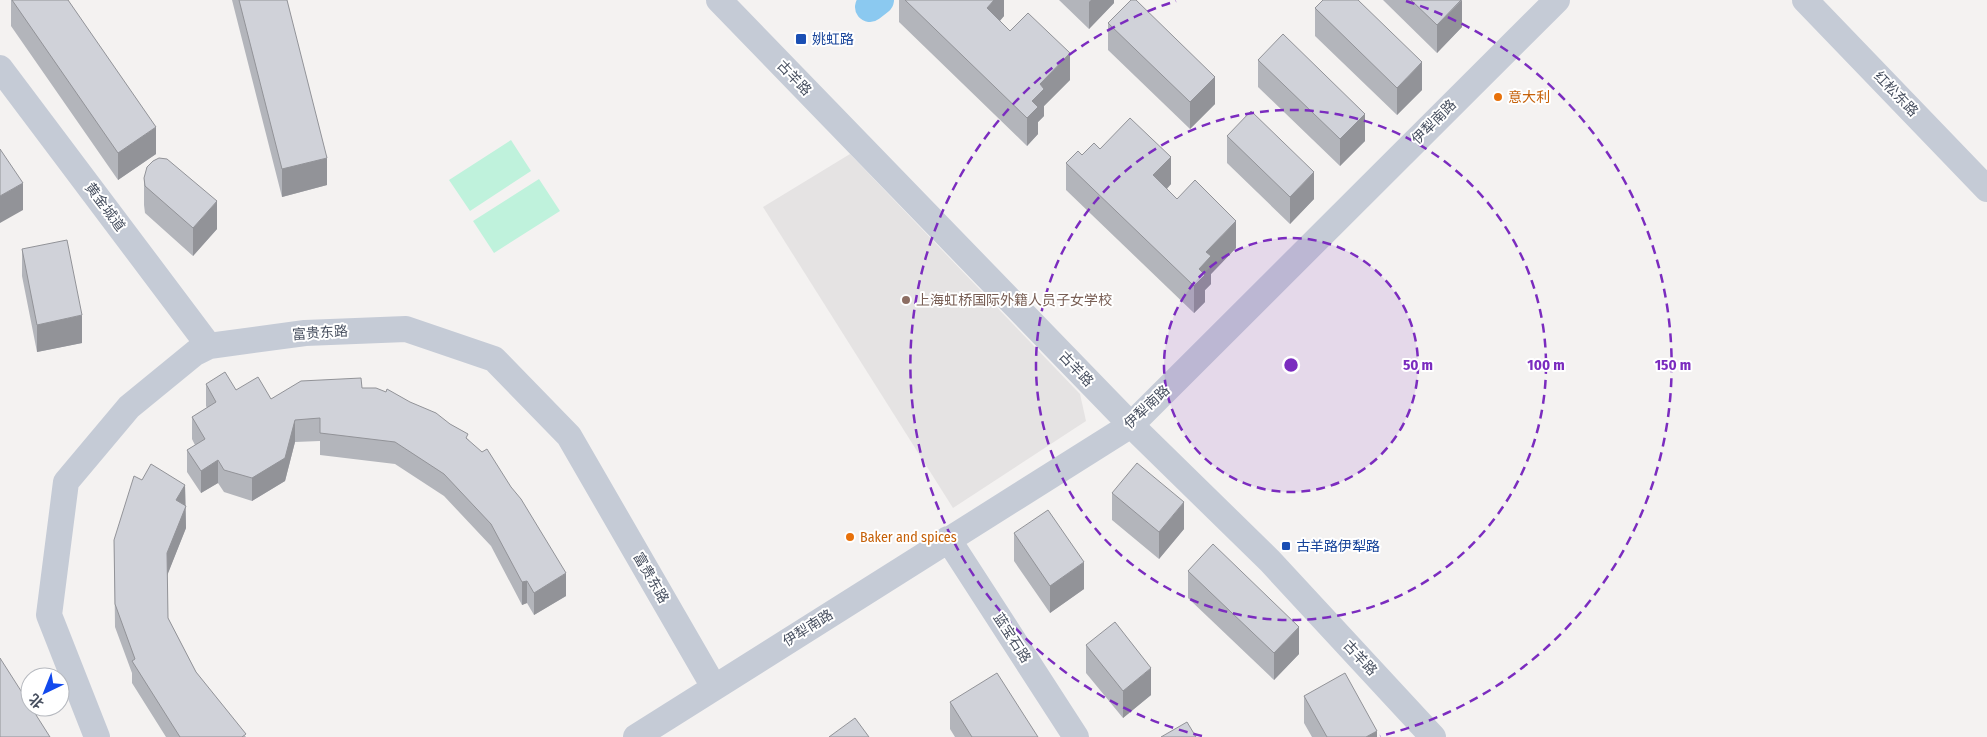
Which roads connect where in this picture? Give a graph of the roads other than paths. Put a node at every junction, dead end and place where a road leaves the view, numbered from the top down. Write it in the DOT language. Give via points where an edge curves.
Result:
graph roads {
  1 [pos="719,0"];
  2 [pos="1556,0"];
  3 [pos="1805,0"];
  4 [pos="0,68"];
  5 [pos="1987,188"];
  6 [pos="210,346"];
  7 [pos="1130,425"];
  8 [pos="948,539"];
  9 [pos="714,687"];
  10 [pos="97,737"];
  11 [pos="636,737"];
  12 [pos="1076,737"];
  13 [pos="1433,737"];
  1 -- 7 [label="street, 古羊路"];
  2 -- 7 [label="street, 伊犁南路"];
  3 -- 5 [label="street, 红松东路"];
  4 -- 6 [label="street, 黄金城道"];
  6 -- 9 [label="street, 富贵东路" via="305,333 406,329 494,359 570,436"];
  6 -- 10 [label="street, 富贵东路" via="195,352 129,407 66,482 49,614"];
  7 -- 8 [label="street, 伊犁南路"];
  7 -- 13 [label="street, 古羊路" via="1270,561"];
  8 -- 9 [label="street, 伊犁南路"];
  8 -- 12 [label="street, 蓝宝石路"];
  9 -- 11 [label="street, 伊犁南路"];
}
